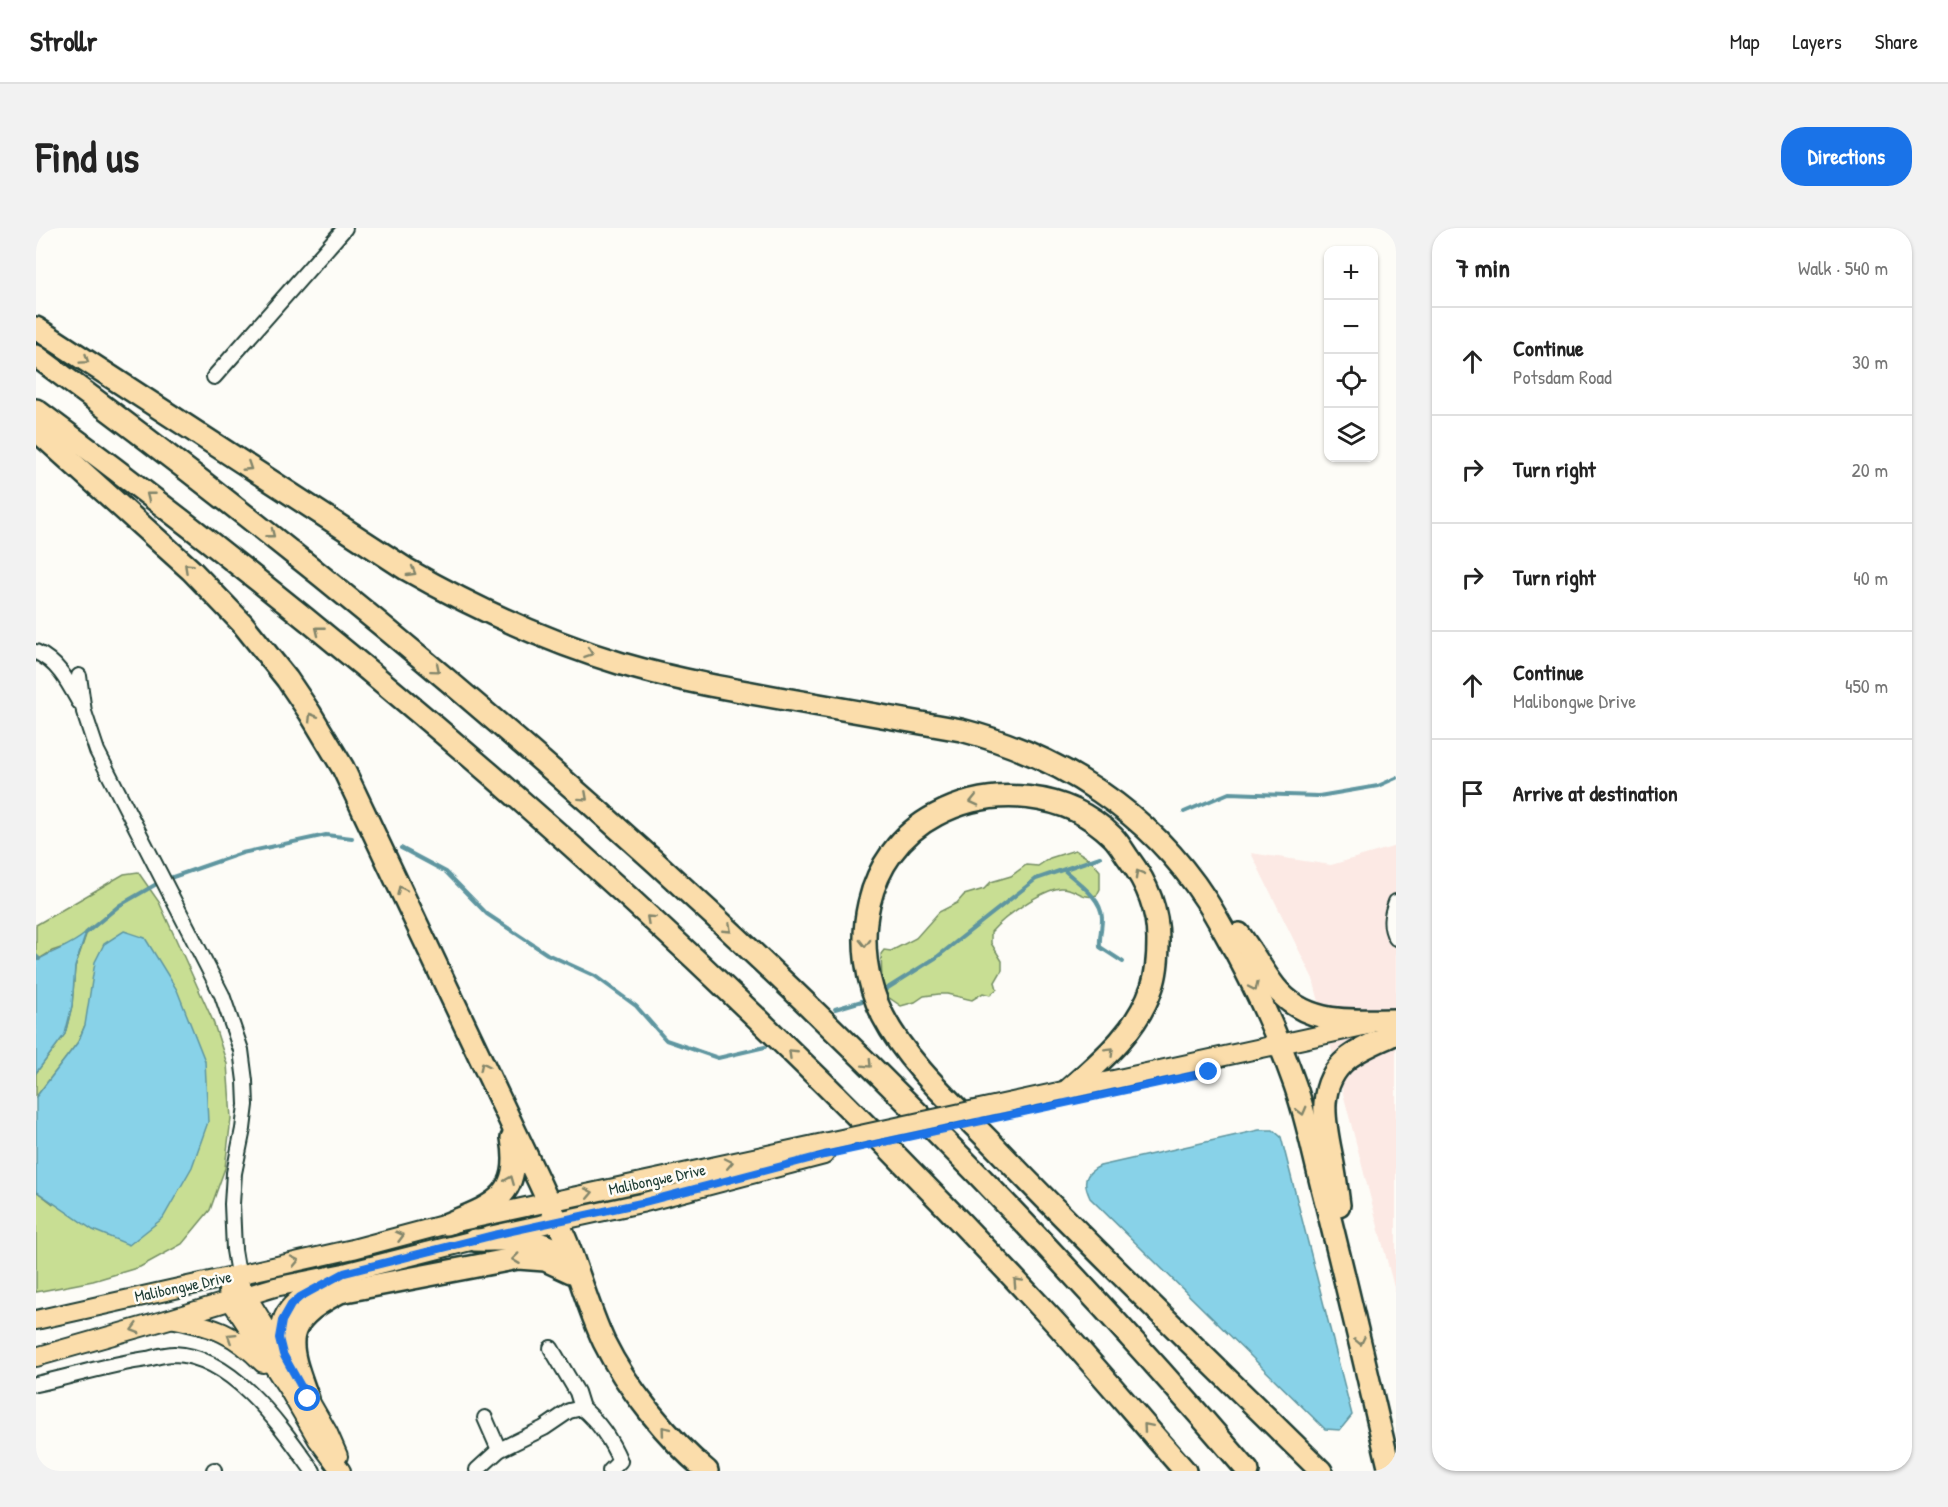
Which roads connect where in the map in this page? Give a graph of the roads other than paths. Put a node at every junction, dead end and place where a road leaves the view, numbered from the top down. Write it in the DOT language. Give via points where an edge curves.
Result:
graph roads {
  1 [pos="345,228"];
  2 [pos="36,328"];
  3 [pos="36,356"];
  4 [pos="214,377"];
  5 [pos="36,410"];
  6 [pos="36,430"];
  7 [pos="36,652"];
  8 [pos="79,676"];
  9 [pos="84,712"];
  10 [pos="1206,899"];
  11 [pos="1396,902"];
  12 [pos="1396,938"];
  13 [pos="1396,1026"];
  14 [pos="1281,1050"];
  15 [pos="1067,1090"];
  16 [pos="980,1115"];
  17 [pos="510,1119"];
  18 [pos="552,1211"];
  19 [pos="447,1224"];
  20 [pos="474,1240"];
  21 [pos="571,1272"];
  22 [pos="344,1273"];
  23 [pos="233,1275"];
  24 [pos="1347,1284"];
  25 [pos="238,1299"];
  26 [pos="588,1302"];
  27 [pos="172,1318"];
  28 [pos="36,1320"];
  29 [pos="550,1348"];
  30 [pos="283,1354"];
  31 [pos="36,1357"];
  32 [pos="36,1384"];
  33 [pos="299,1395"];
  34 [pos="582,1408"];
  35 [pos="485,1418"];
  36 [pos="499,1450"];
  37 [pos="313,1471"];
  38 [pos="341,1471"];
  39 [pos="475,1471"];
  40 [pos="610,1471"];
  41 [pos="707,1471"];
  42 [pos="1185,1471"];
  43 [pos="1248,1471"];
  44 [pos="1321,1471"];
  45 [pos="1389,1471"];
  1 -- 4 [label="street"];
  2 -- 10 [label="highway, one-way" via="372,548 490,613 561,643 662,675 961,730 1015,746 1065,770 1118,805 1162,846"];
  3 -- 43 [label="highway, one-way" via="231,503 392,632 610,820 841,1037 954,1150"];
  42 -- 5 [label="highway, one-way" via="1020,1285 899,1159 674,941 364,667 174,513"];
  17 -- 6 [label="highway, one-way" via="343,768 287,679 208,586"];
  7 -- 9 [label="street" via="58,668"];
  8 -- 9 [label="street"];
  9 -- 23 [label="street" via="98,751 227,1006 241,1050 246,1105 232,1189"];
  10 -- 13 [label="highway" via="1228,918 1288,1000 1303,1010 1339,1021"];
  10 -- 14 [label="highway, one-way" via="1251,980"];
  11 -- 12 [label="street" via="1391,923"];
  13 -- 14 [label="main road"];
  13 -- 24 [label="highway" via="1345,1060 1333,1075 1325,1100"];
  14 -- 15 [label="main road, Malibongwe Drive"];
  14 -- 16 [label="main road, Malibongwe Drive" via="1209,1072"];
  14 -- 24 [label="highway, one-way" via="1296,1086"];
  15 -- 16 [label="main road, Malibongwe Drive"];
  15 -- 44 [label="highway, one-way" via="1126,1036 1145,1005 1154,984 1158,958 1153,905 1139,873 1113,837 1077,813 1044,800 1020,796 968,801 935,815 911,833 889,859 872,893 865,924 866,959 874,996 884,1018 907,1054 1010,1162"];
  16 -- 18 [label="main road, Malibongwe Drive, bridge"];
  17 -- 18 [label="highway"];
  19 -- 17 [label="highway, one-way" via="488,1207 504,1193 516,1158"];
  18 -- 19 [label="main road, Malibongwe Drive"];
  18 -- 20 [label="main road, Malibongwe Drive"];
  18 -- 26 [label="highway"];
  23 -- 19 [label="main road, Malibongwe Drive, one-way"];
  20 -- 21 [label="highway" via="519,1241 551,1248"];
  20 -- 22 [label="main road, Malibongwe Drive"];
  21 -- 26 [label="highway"];
  21 -- 33 [label="highway, one-way" via="545,1260 518,1258 340,1292 305,1314 293,1336"];
  22 -- 25 [label="main road, Malibongwe Drive"];
  22 -- 30 [label="main road" via="291,1305 280,1329"];
  23 -- 25 [label="main road" via="227,1286"];
  23 -- 28 [label="main road, Malibongwe Drive"];
  24 -- 45 [label="highway, one-way"];
  25 -- 27 [label="main road, Malibongwe Drive"];
  25 -- 30 [label="main road"];
  25 -- 33 [label="main road"];
  41 -- 26 [label="highway, one-way" via="665,1431 621,1371"];
  27 -- 31 [label="main road, Malibongwe Drive, one-way"];
  33 -- 27 [label="main road, one-way" via="231,1336 202,1324"];
  29 -- 34 [label="street" via="577,1392"];
  30 -- 33 [label="main road"];
  32 -- 37 [label="street" via="134,1360 174,1354 195,1359 223,1372 258,1399"];
  33 -- 38 [label="main road" via="337,1451"];
  34 -- 36 [label="street"];
  34 -- 40 [label="street" via="597,1421 614,1447 620,1461"];
  35 -- 36 [label="street"];
  36 -- 39 [label="street"];
}
